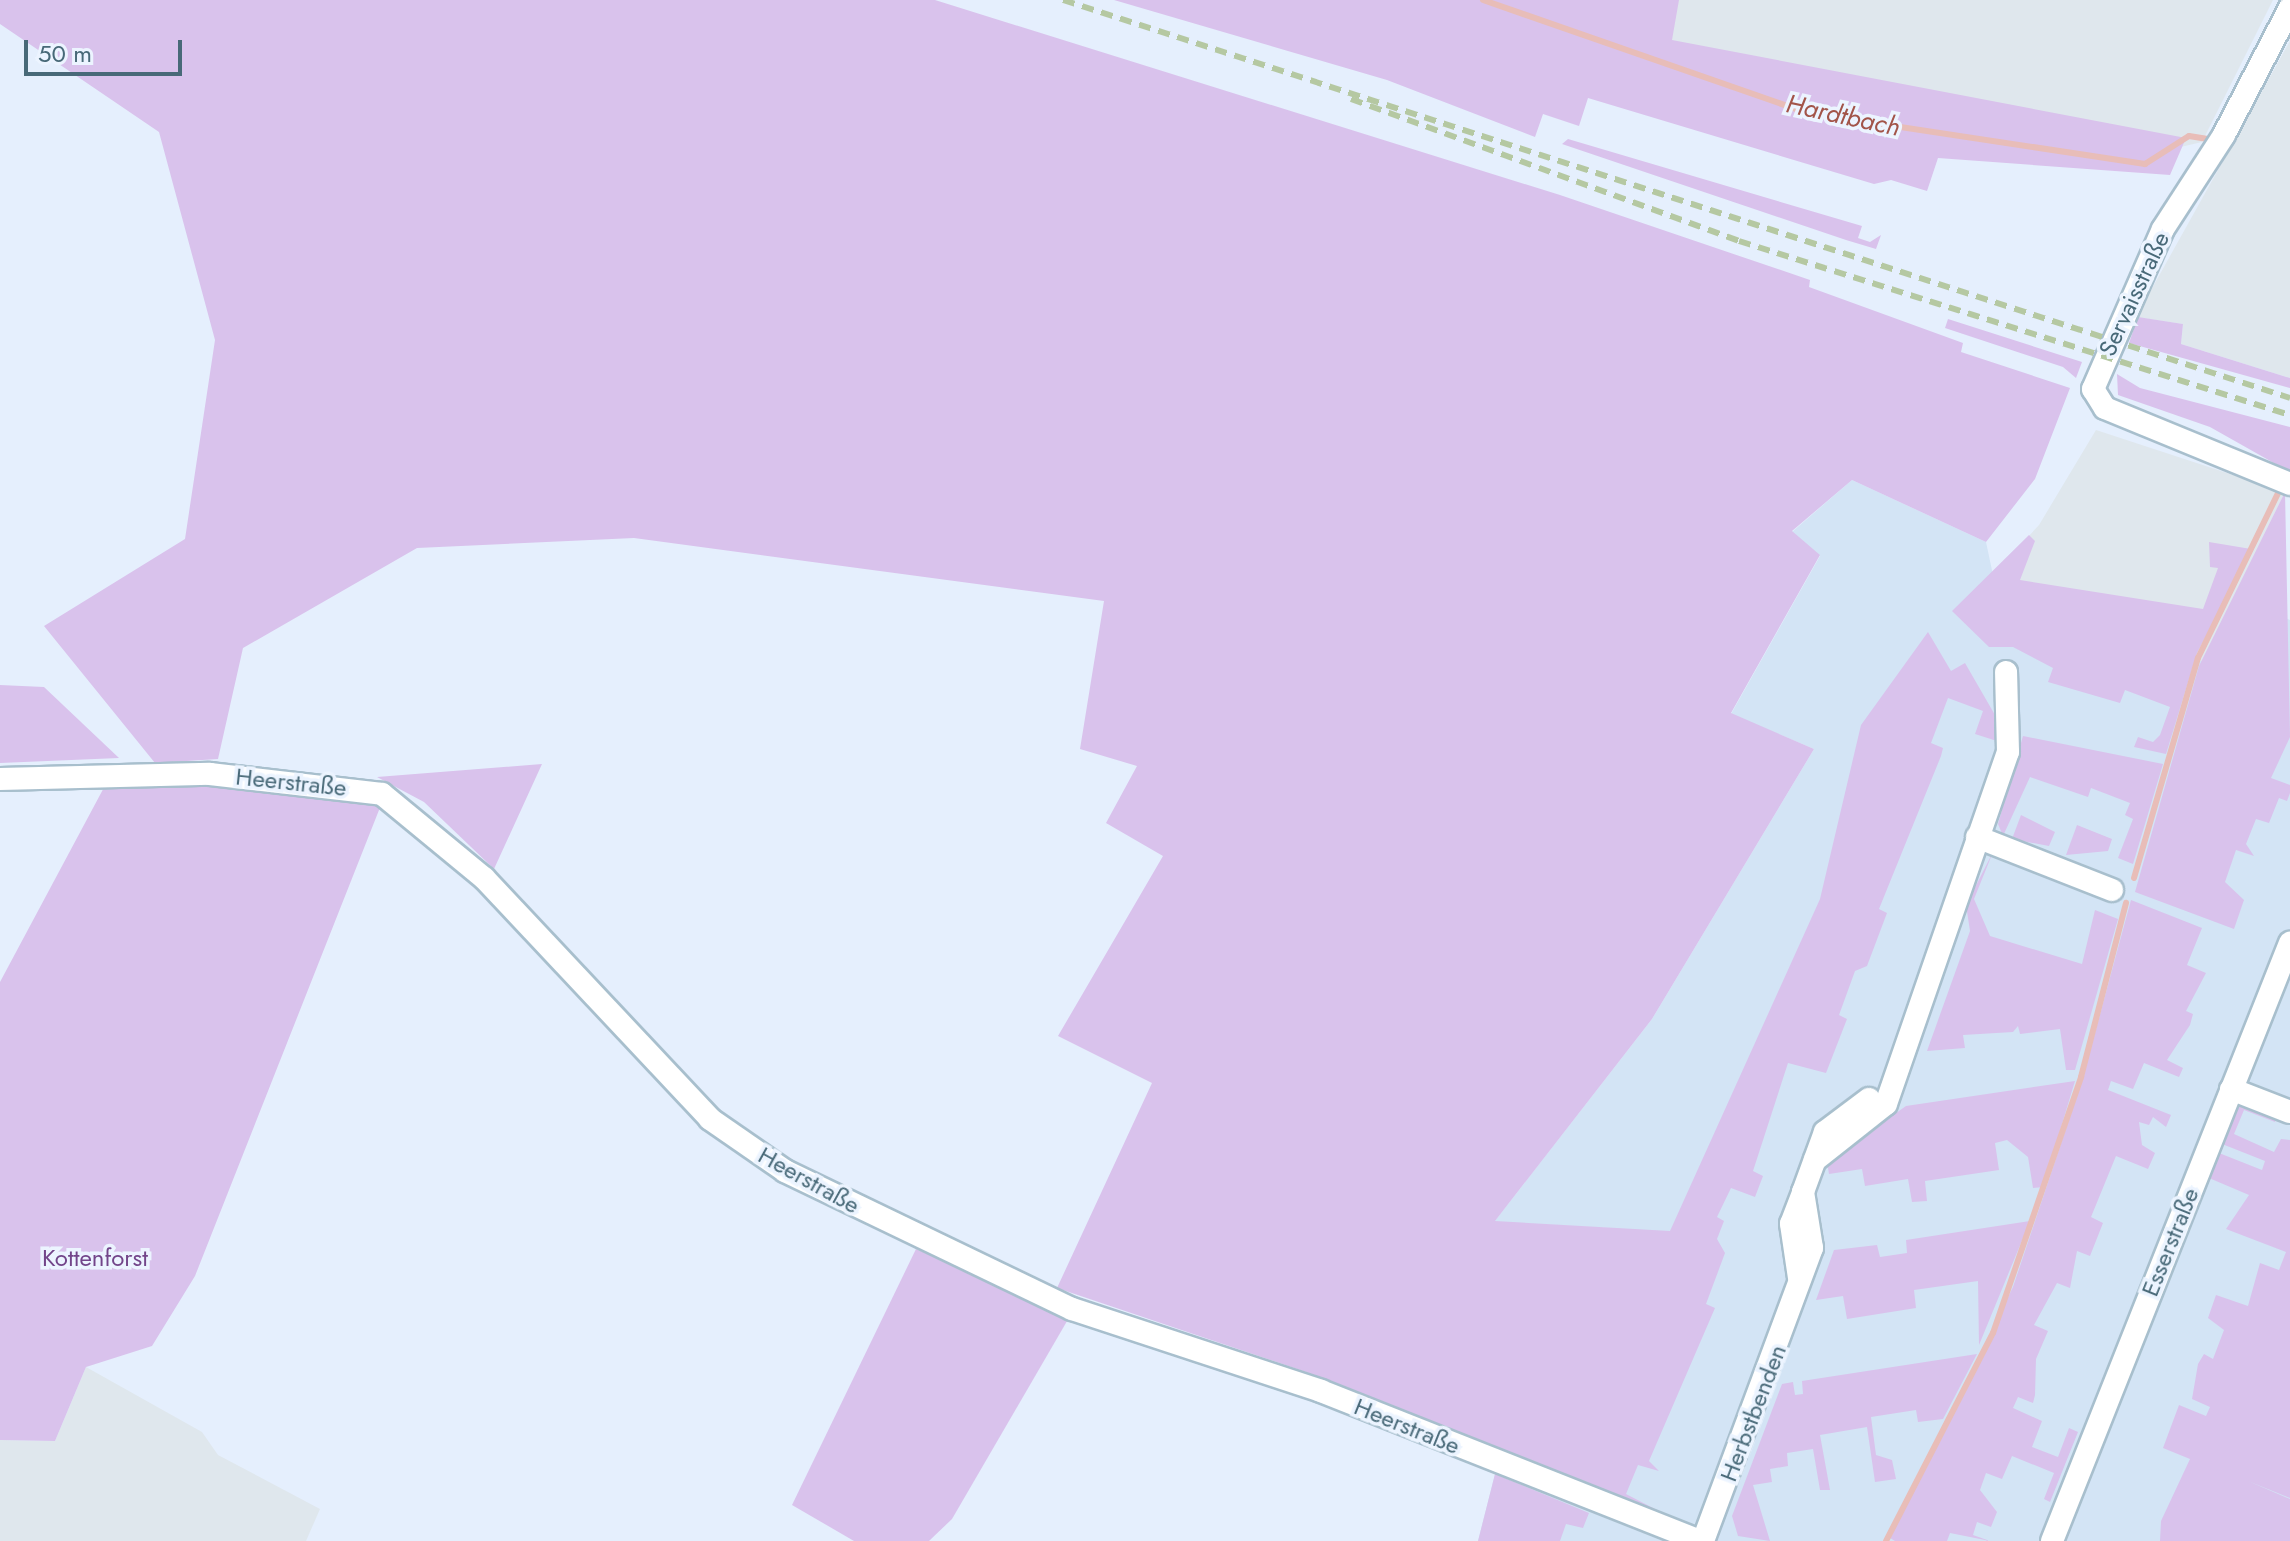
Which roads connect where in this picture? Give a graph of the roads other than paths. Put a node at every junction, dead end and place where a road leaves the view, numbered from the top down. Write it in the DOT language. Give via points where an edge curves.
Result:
graph roads {
  1 [pos="2290,8"];
  2 [pos="2290,484"];
  3 [pos="2006,672"];
  4 [pos="0,779"];
  5 [pos="1977,837"];
  6 [pos="2112,890"];
  7 [pos="2290,943"];
  8 [pos="2231,1089"];
  9 [pos="2290,1112"];
  10 [pos="1644,1533"];
  11 [pos="1702,1541"];
  12 [pos="2052,1541"];
  1 -- 2 [label="street, Servaisstraße" via="2224,135 2163,229 2093,389 2105,408"];
  3 -- 5 [label="street, Herbstbenden" via="2008,752"];
  4 -- 10 [label="street, Heerstraße" via="210,774 382,794 484,878 710,1119 785,1171 1072,1309 1365,1408"];
  5 -- 6 [label="street"];
  5 -- 11 [label="street, Herbstbenden" via="1886,1104 1815,1160 1803,1192 1812,1248"];
  7 -- 8 [label="street, Esserstraße"];
  8 -- 9 [label="street"];
  8 -- 12 [label="street, Esserstraße"];
  10 -- 11 [label="street, Heerstraße"];
}
